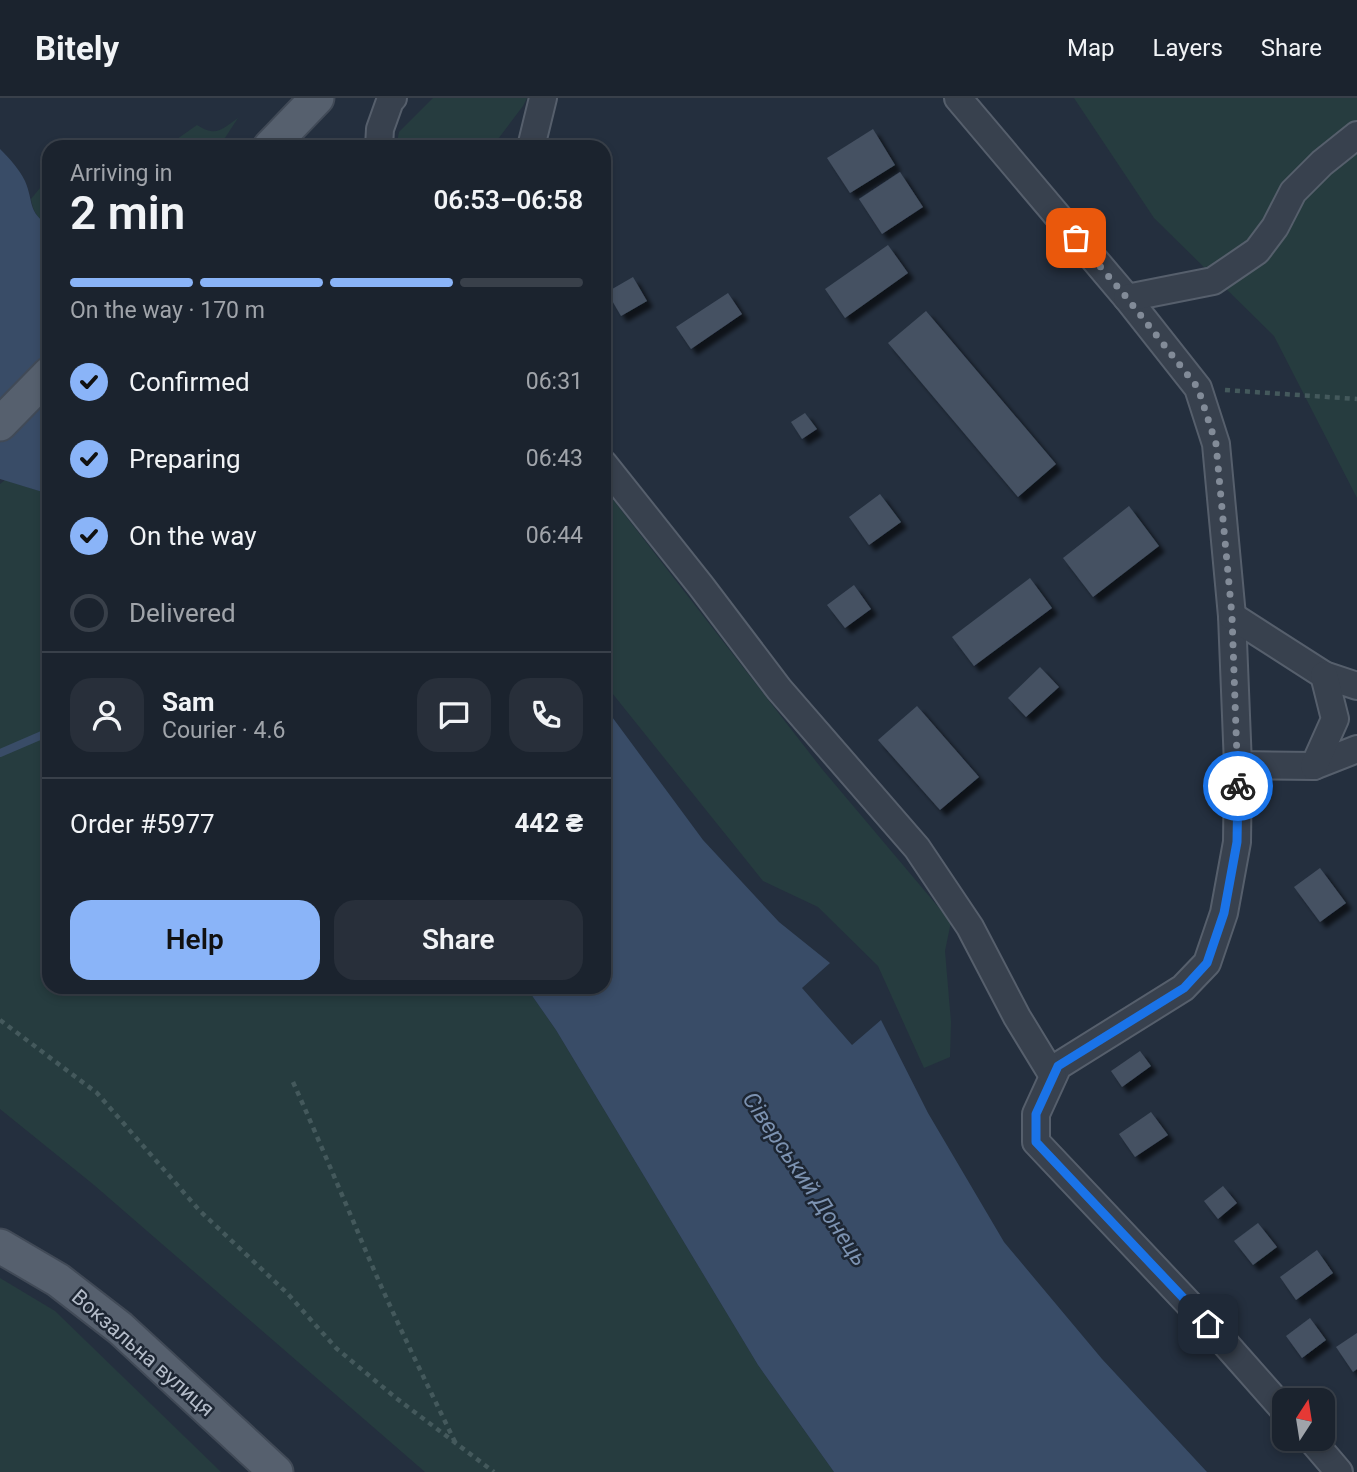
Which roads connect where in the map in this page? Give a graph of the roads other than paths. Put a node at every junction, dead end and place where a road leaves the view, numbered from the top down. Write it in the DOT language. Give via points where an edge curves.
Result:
graph roads {
  1 [pos="317,98"];
  2 [pos="393,98"];
  3 [pos="543,98"];
  4 [pos="958,98"];
  5 [pos="1357,135"];
  6 [pos="277,140"];
  7 [pos="379,140"];
  8 [pos="533,140"];
  9 [pos="1127,298"];
  10 [pos="42,381"];
  11 [pos="0,424"];
  12 [pos="611,473"];
  13 [pos="1232,616"];
  14 [pos="1324,675"];
  15 [pos="1357,686"];
  16 [pos="1357,749"];
  17 [pos="1238,765"];
  18 [pos="1314,766"];
  19 [pos="1053,1076"];
  20 [pos="0,1246"];
  21 [pos="1272,1396"];
  22 [pos="1321,1451"];
  23 [pos="275,1472"];
  24 [pos="1339,1472"];
  1 -- 6 [label="main road"];
  2 -- 7 [label="street"];
  3 -- 8 [label="street"];
  4 -- 9 [label="street"];
  5 -- 9 [label="street" via="1293,192 1257,251 1213,281"];
  9 -- 13 [label="street" via="1198,388 1216,444"];
  10 -- 11 [label="main road"];
  12 -- 19 [label="street" via="779,690 917,848 970,927"];
  13 -- 14 [label="street"];
  13 -- 17 [label="street"];
  14 -- 15 [label="street"];
  14 -- 18 [label="street" via="1335,719"];
  16 -- 18 [label="street"];
  17 -- 18 [label="street"];
  17 -- 19 [label="street" via="1237,842 1224,913 1207,963 1184,988 1058,1066"];
  19 -- 21 [label="street" via="1036,1114 1036,1142"];
  20 -- 23 [label="main road, Вокзальна вулиця" via="58,1280 120,1328"];
  22 -- 24 [label="street"];
}
